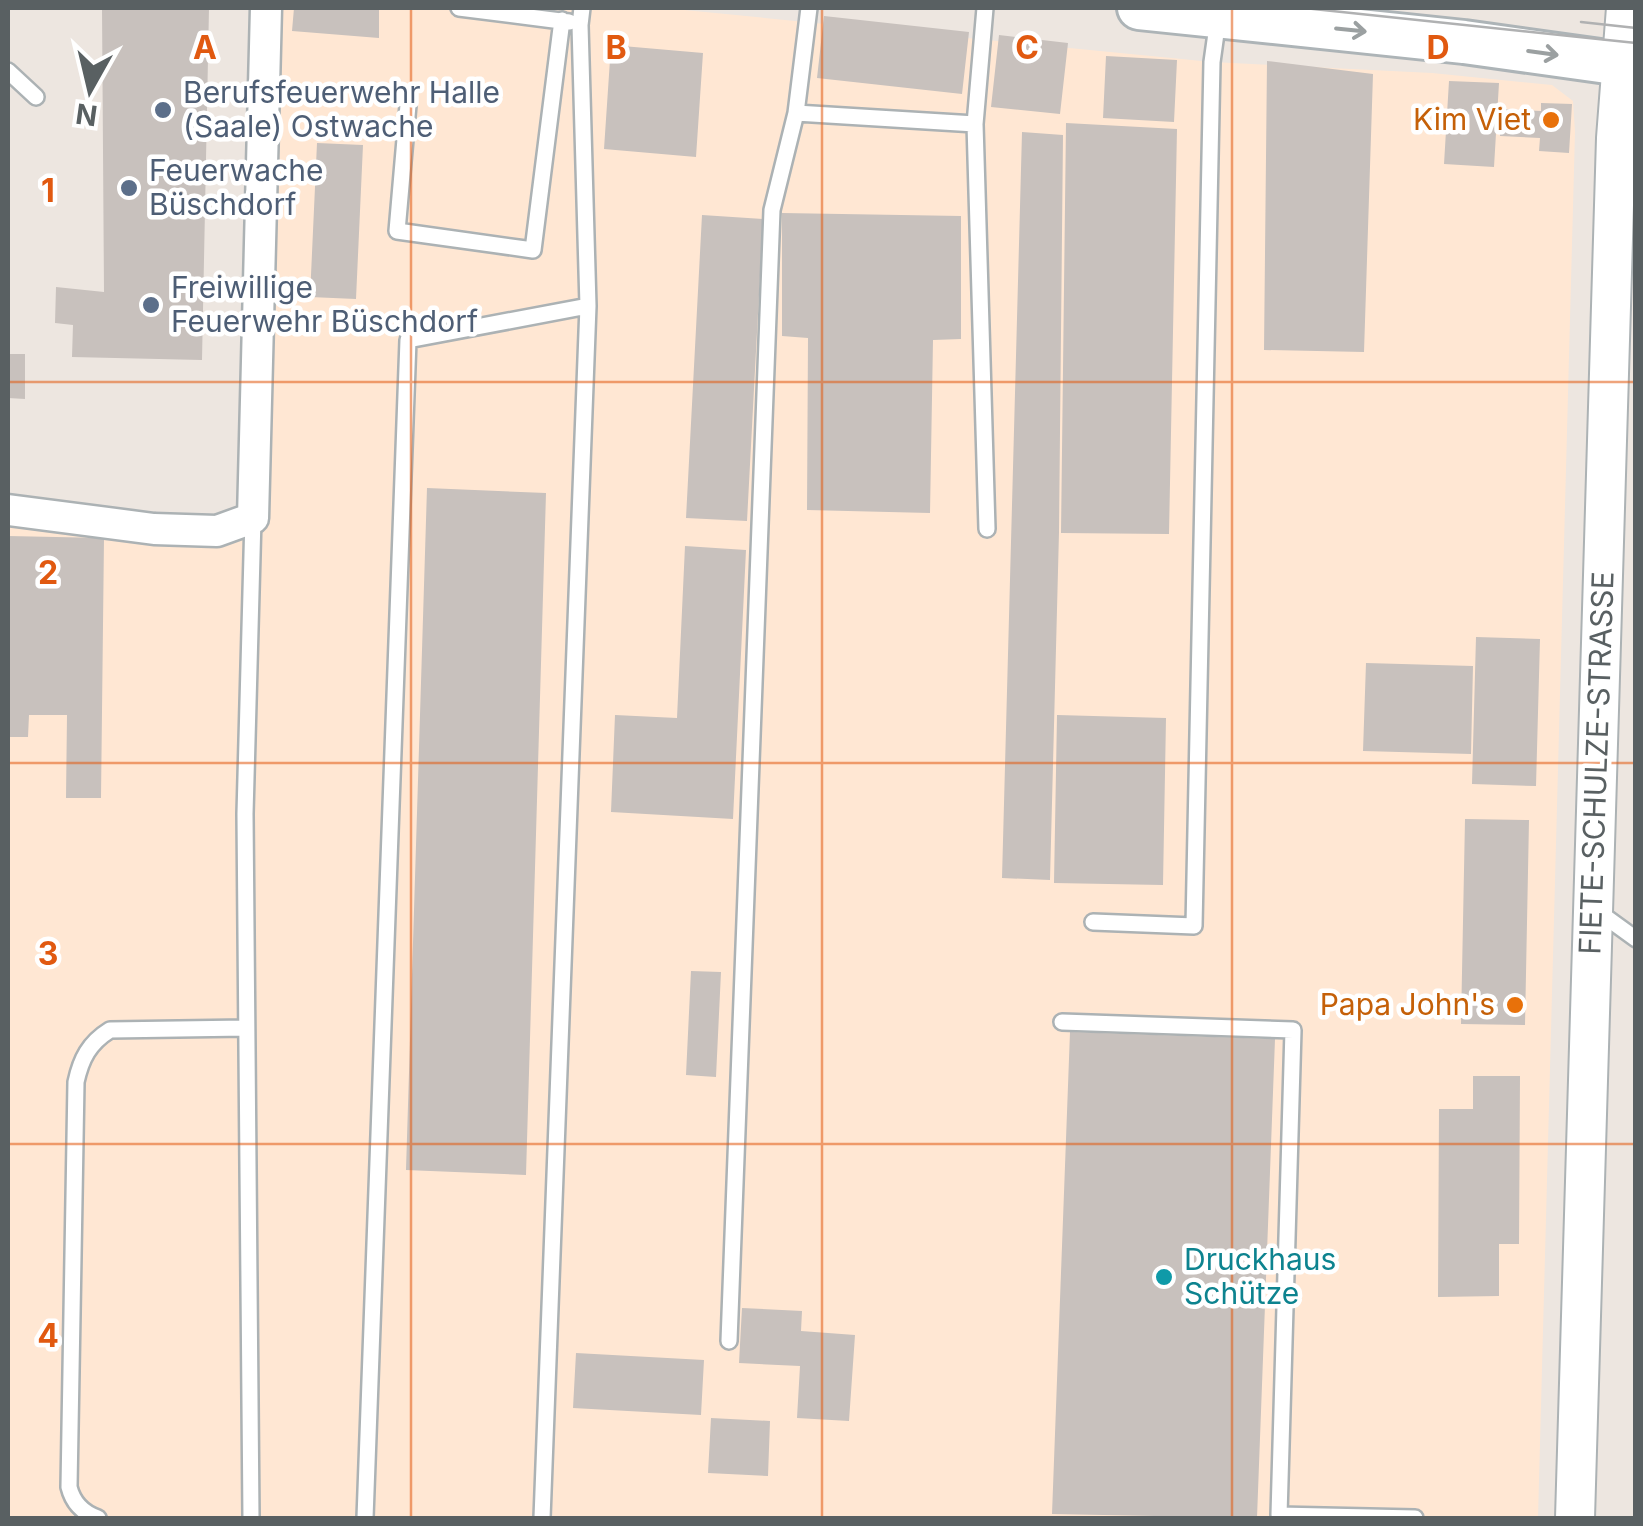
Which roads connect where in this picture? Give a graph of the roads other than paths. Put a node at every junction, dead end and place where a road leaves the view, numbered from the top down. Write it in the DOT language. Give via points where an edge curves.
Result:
graph roads {
  1 [pos="266,8"];
  2 [pos="459,8"];
  3 [pos="582,8"];
  4 [pos="809,8"];
  5 [pos="985,8"];
  6 [pos="1138,8"];
  7 [pos="1626,8"];
  8 [pos="1219,16"];
  9 [pos="562,20"];
  10 [pos="580,25"];
  11 [pos="1628,65"];
  12 [pos="8,71"];
  13 [pos="36,97"];
  14 [pos="408,104"];
  15 [pos="796,113"];
  16 [pos="976,124"];
  17 [pos="588,306"];
  18 [pos="8,510"];
  19 [pos="253,518"];
  20 [pos="986,528"];
  21 [pos="1592,908"];
  22 [pos="1093,922"];
  23 [pos="1636,939"];
  24 [pos="1062,1022"];
  25 [pos="246,1028"];
  26 [pos="729,1341"];
  27 [pos="98,1518"];
  28 [pos="250,1518"];
  29 [pos="365,1518"];
  30 [pos="542,1518"];
  31 [pos="1415,1518"];
  32 [pos="1574,1518"];
  1 -- 19 [label="street"];
  2 -- 9 [label="lane"];
  3 -- 10 [label="lane"];
  4 -- 15 [label="lane"];
  5 -- 16 [label="lane"];
  6 -- 8 [label="main road"];
  7 -- 11 [label="street, FIETE-SCHULZE-STRASSE"];
  8 -- 11 [label="main road, one-way"];
  8 -- 22 [label="lane" via="1212,62 1194,926"];
  9 -- 10 [label="lane"];
  9 -- 14 [label="lane" via="533,250 397,230"];
  10 -- 17 [label="lane"];
  11 -- 21 [label="street, FIETE-SCHULZE-STRASSE" via="1616,138"];
  12 -- 13 [label="lane"];
  15 -- 16 [label="lane"];
  15 -- 26 [label="lane" via="772,210"];
  16 -- 20 [label="lane"];
  17 -- 29 [label="lane" via="408,340"];
  17 -- 30 [label="lane"];
  18 -- 19 [label="street" via="154,529 218,531"];
  19 -- 25 [label="lane"];
  21 -- 23 [label="lane"];
  21 -- 32 [label="street, FIETE-SCHULZE-STRASSE"];
  24 -- 31 [label="lane" via="1293,1030 1279,1514"];
  25 -- 27 [label="lane" via="110,1030 80,1064 69,1488 80,1508"];
  25 -- 28 [label="lane"];
}
